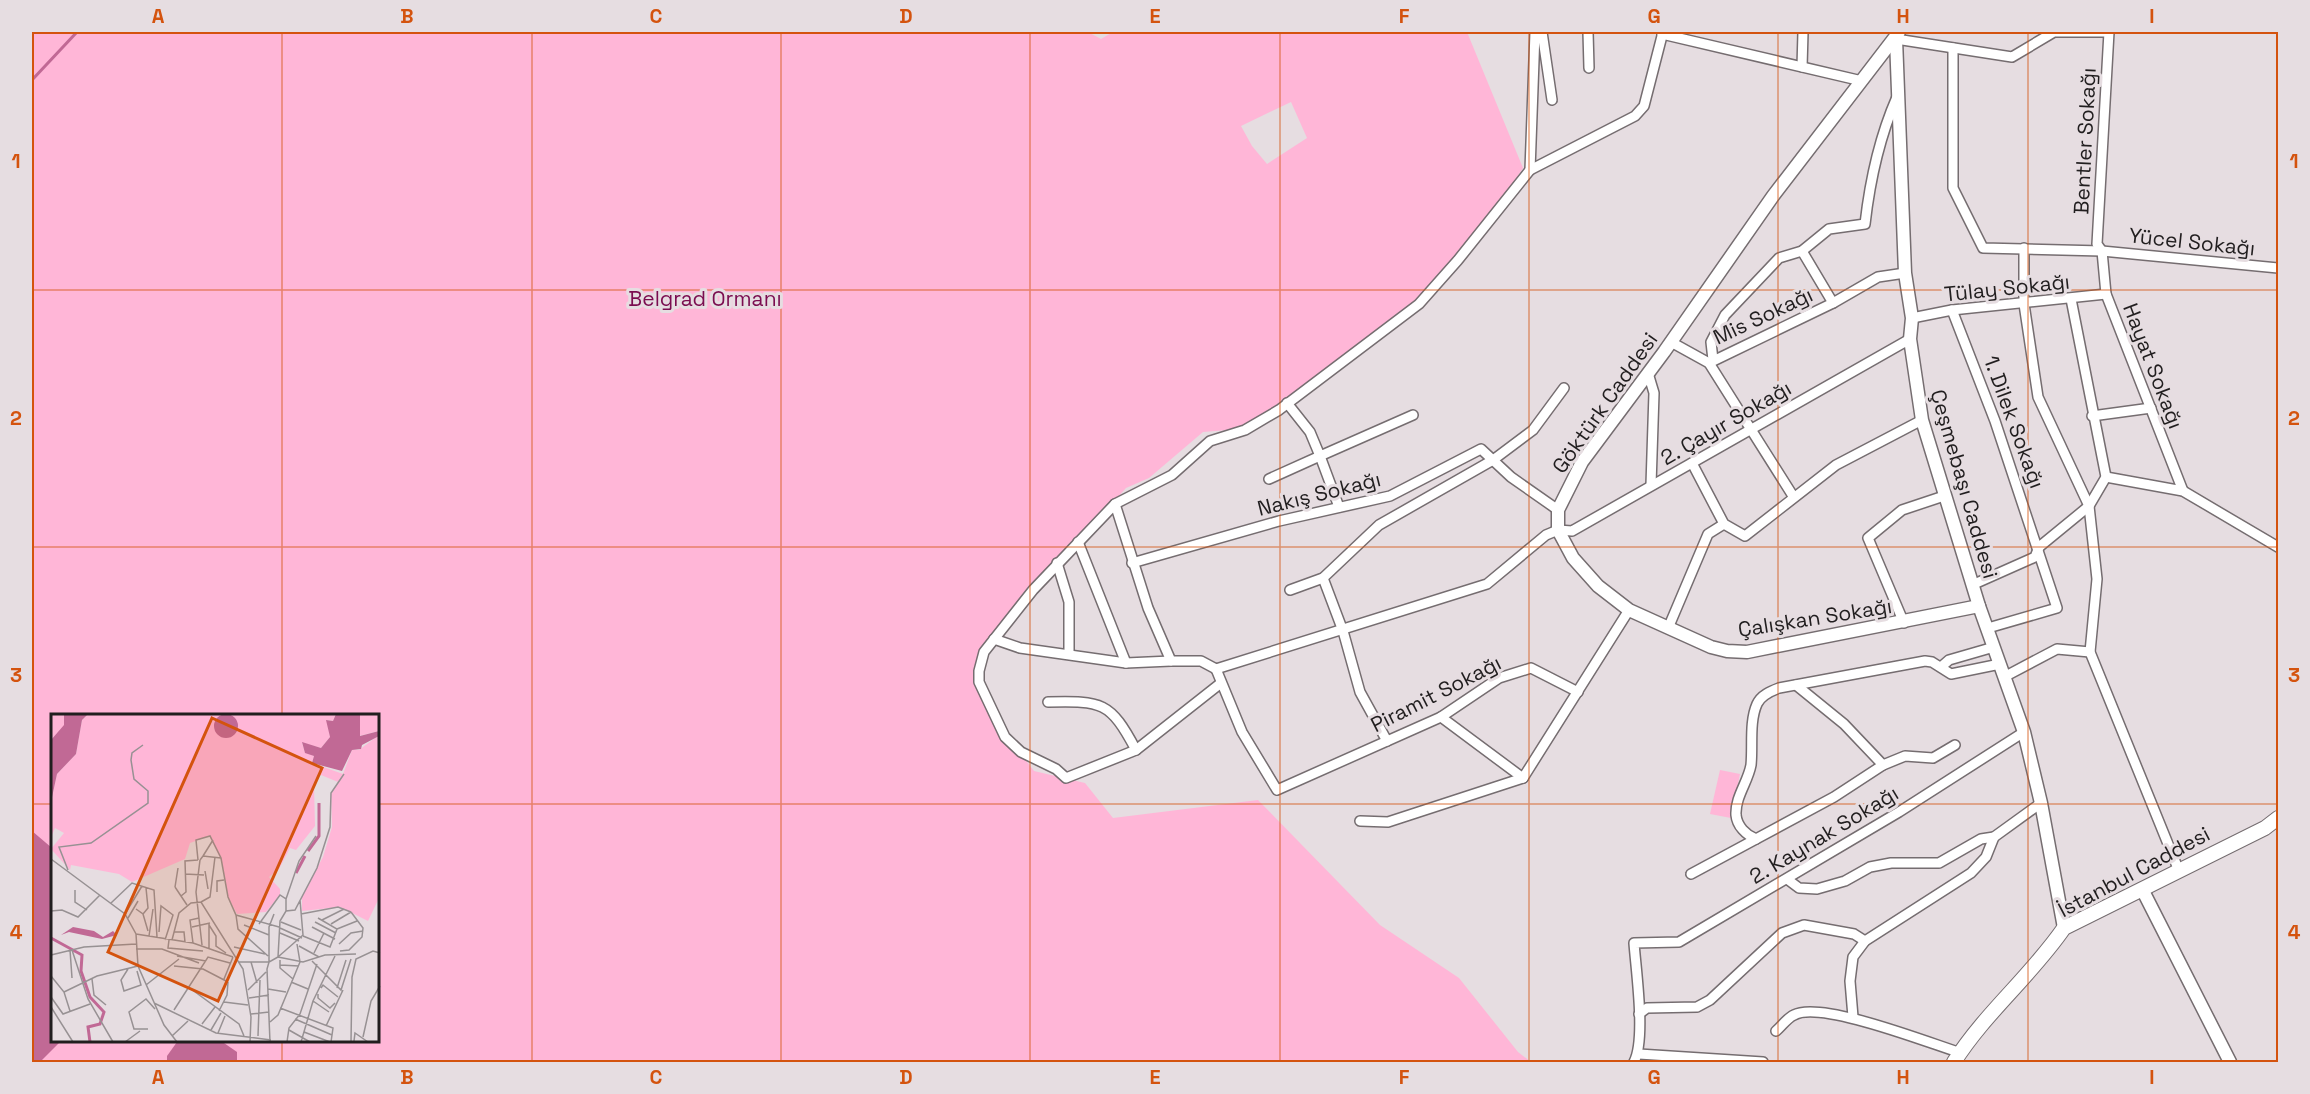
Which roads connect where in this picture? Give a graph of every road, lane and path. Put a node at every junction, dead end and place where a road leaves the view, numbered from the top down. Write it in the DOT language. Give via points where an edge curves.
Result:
graph roads {
  1 [pos="1535,32"];
  2 [pos="1542,32"];
  3 [pos="1588,32"];
  4 [pos="1803,32"];
  5 [pos="2109,32"];
  6 [pos="1662,33"];
  7 [pos="1897,35"];
  8 [pos="1953,48"];
  9 [pos="1802,67"];
  10 [pos="1590,68"];
  11 [pos="1862,81"];
  12 [pos="1898,94"];
  13 [pos="1552,100"];
  14 [pos="1530,170"];
  15 [pos="2024,248"];
  16 [pos="2102,251"];
  17 [pos="1802,252"];
  18 [pos="2278,268"];
  19 [pos="1905,273"];
  20 [pos="2106,294"];
  21 [pos="2071,299"];
  22 [pos="1833,303"];
  23 [pos="2024,304"];
  24 [pos="1952,310"];
  25 [pos="1912,318"];
  26 [pos="1910,339"];
  27 [pos="1671,342"];
  28 [pos="1711,361"];
  29 [pos="1648,373"];
  30 [pos="1564,388"];
  31 [pos="1287,403"];
  32 [pos="2151,408"];
  33 [pos="1413,415"];
  34 [pos="2092,416"];
  35 [pos="1922,420"];
  36 [pos="1749,430"];
  37 [pos="1320,456"];
  38 [pos="1493,460"];
  39 [pos="1692,464"];
  40 [pos="2106,477"];
  41 [pos="1269,479"];
  42 [pos="1651,485"];
  43 [pos="2183,491"];
  44 [pos="1793,496"];
  45 [pos="1944,496"];
  46 [pos="1115,504"];
  47 [pos="2089,506"];
  48 [pos="1339,507"];
  49 [pos="1558,510"];
  50 [pos="1724,524"];
  51 [pos="1558,530"];
  52 [pos="1078,542"];
  53 [pos="2039,547"];
  54 [pos="2278,547"];
  55 [pos="1057,563"];
  56 [pos="1132,563"];
  57 [pos="1323,578"];
  58 [pos="1972,585"];
  59 [pos="1290,590"];
  60 [pos="1979,606"];
  61 [pos="1629,610"];
  62 [pos="1904,623"];
  63 [pos="1669,626"];
  64 [pos="1988,627"];
  65 [pos="1343,631"];
  66 [pos="994,639"];
  67 [pos="1994,647"];
  68 [pos="2090,652"];
  69 [pos="1069,654"];
  70 [pos="1171,661"];
  71 [pos="1126,663"];
  72 [pos="2000,664"];
  73 [pos="1941,667"];
  74 [pos="1216,669"];
  75 [pos="2004,677"];
  76 [pos="1221,683"];
  77 [pos="1796,685"];
  78 [pos="1578,692"];
  79 [pos="1048,702"];
  80 [pos="1440,717"];
  81 [pos="2024,732"];
  82 [pos="1387,741"];
  83 [pos="1955,746"];
  84 [pos="1136,750"];
  85 [pos="1883,765"];
  86 [pos="1523,778"];
  87 [pos="2041,803"];
  88 [pos="2278,818"];
  89 [pos="1360,821"];
  90 [pos="1994,837"];
  91 [pos="1756,839"];
  92 [pos="2179,871"];
  93 [pos="1691,874"];
  94 [pos="1787,879"];
  95 [pos="2142,889"];
  96 [pos="2064,928"];
  97 [pos="1865,940"];
  98 [pos="1639,1014"];
  99 [pos="1852,1017"];
  100 [pos="1776,1030"];
  101 [pos="1637,1058"];
  102 [pos="1958,1058"];
  103 [pos="1763,1062"];
  104 [pos="2230,1062"];
  1 -- 14 [label="street"];
  2 -- 13 [label="street"];
  3 -- 10 [label="street"];
  4 -- 9 [label="street"];
  5 -- 8 [label="street" via="2054,32 2012,57"];
  5 -- 16 [label="street, Bentler Sokağı" via="2097,244"];
  6 -- 9 [label="street"];
  6 -- 14 [label="street" via="1644,106 1635,116"];
  7 -- 8 [label="street"];
  7 -- 11 [label="main road, Göktürk Caddesi"];
  7 -- 12 [label="main road, Çeşmebaşı Caddesi"];
  8 -- 15 [label="street, Yücel Sokağı" via="1953,188 1983,248"];
  9 -- 11 [label="street"];
  11 -- 27 [label="main road, Göktürk Caddesi" via="1773,196"];
  12 -- 17 [label="street" via="1878,148 1865,224 1829,229"];
  12 -- 19 [label="main road, Çeşmebaşı Caddesi"];
  14 -- 31 [label="street" via="1419,303"];
  15 -- 16 [label="street, Yücel Sokağı"];
  15 -- 23 [label="street"];
  16 -- 18 [label="street, Yücel Sokağı"];
  16 -- 20 [label="street, Hayat Sokağı"];
  17 -- 22 [label="street, Mis Sokağı"];
  17 -- 28 [label="street" via="1779,258 1725,315 1711,342"];
  19 -- 22 [label="street, Mis Sokağı" via="1878,277"];
  19 -- 25 [label="main road, Çeşmebaşı Caddesi"];
  20 -- 21 [label="street, Tülay Sokağı"];
  20 -- 32 [label="street, Hayat Sokağı"];
  21 -- 23 [label="street, Tülay Sokağı"];
  21 -- 34 [label="street"];
  22 -- 28 [label="street, Mis Sokağı"];
  23 -- 24 [label="street, Tülay Sokağı"];
  23 -- 47 [label="street" via="2038,397"];
  24 -- 25 [label="street, Tülay Sokağı"];
  24 -- 53 [label="street, 1. Dilek Sokağı"];
  25 -- 26 [label="main road, Çeşmebaşı Caddesi"];
  26 -- 35 [label="main road, Çeşmebaşı Caddesi"];
  26 -- 36 [label="street, 2. Çayır Sokağı"];
  27 -- 28 [label="street"];
  27 -- 29 [label="main road, Göktürk Caddesi"];
  28 -- 36 [label="street"];
  29 -- 42 [label="street" via="1654,393"];
  29 -- 49 [label="main road, Göktürk Caddesi" via="1582,462"];
  30 -- 38 [label="street" via="1533,430"];
  31 -- 37 [label="street" via="1310,432"];
  31 -- 46 [label="street" via="1245,430 1210,441 1172,476"];
  32 -- 34 [label="street"];
  32 -- 43 [label="street, Hayat Sokağı"];
  33 -- 37 [label="street"];
  34 -- 40 [label="street"];
  35 -- 44 [label="street" via="1836,465"];
  35 -- 45 [label="main road, Çeşmebaşı Caddesi"];
  36 -- 39 [label="street, 2. Çayır Sokağı"];
  36 -- 44 [label="street"];
  37 -- 41 [label="street"];
  37 -- 48 [label="street"];
  38 -- 48 [label="street, Nakış Sokağı" via="1480,449 1390,496"];
  38 -- 49 [label="street"];
  38 -- 57 [label="street" via="1379,525"];
  39 -- 42 [label="street, 2. Çayır Sokağı"];
  39 -- 50 [label="street"];
  40 -- 43 [label="street"];
  40 -- 47 [label="street"];
  42 -- 51 [label="street, 2. Çayır Sokağı" via="1572,531"];
  43 -- 54 [label="street"];
  44 -- 50 [label="street" via="1745,536"];
  45 -- 58 [label="main road, Çeşmebaşı Caddesi"];
  45 -- 62 [label="street" via="1902,510 1868,538"];
  46 -- 52 [label="street"];
  46 -- 56 [label="street"];
  47 -- 53 [label="street"];
  47 -- 68 [label="street" via="2097,579"];
  48 -- 56 [label="street, Nakış Sokağı"];
  49 -- 51 [label="main road, Göktürk Caddesi"];
  50 -- 63 [label="street" via="1708,534"];
  51 -- 61 [label="main road, Çalışkan Sokağı" via="1573,558 1598,586"];
  51 -- 65 [label="street" via="1546,535 1487,584"];
  52 -- 55 [label="street"];
  52 -- 71 [label="street"];
  53 -- 58 [label="street" via="2035,557"];
  53 -- 64 [label="street, 1. Dilek Sokağı" via="2057,608"];
  55 -- 66 [label="street"];
  55 -- 69 [label="street" via="1070,602"];
  56 -- 70 [label="street"];
  57 -- 59 [label="street"];
  57 -- 65 [label="street"];
  58 -- 60 [label="main road, Çeşmebaşı Caddesi"];
  60 -- 62 [label="main road, Çalışkan Sokağı"];
  60 -- 64 [label="main road, Çeşmebaşı Caddesi"];
  61 -- 63 [label="main road, Çalışkan Sokağı"];
  61 -- 78 [label="street"];
  62 -- 63 [label="main road, Çalışkan Sokağı" via="1747,652 1711,647"];
  64 -- 67 [label="main road, Çeşmebaşı Caddesi"];
  65 -- 74 [label="street"];
  65 -- 82 [label="street" via="1360,692"];
  66 -- 69 [label="street" via="1020,648"];
  66 -- 84 [label="street" via="980,662 979,682 998,727 1013,746 1066,777"];
  67 -- 72 [label="main road, Çeşmebaşı Caddesi"];
  67 -- 73 [label="street" via="1949,660"];
  68 -- 75 [label="street" via="2057,649"];
  68 -- 92 [label="street"];
  69 -- 71 [label="street"];
  70 -- 71 [label="street"];
  70 -- 74 [label="street" via="1201,661"];
  72 -- 73 [label="street" via="1952,674"];
  72 -- 75 [label="main road, Çeşmebaşı Caddesi"];
  73 -- 77 [label="street" via="1925,661"];
  74 -- 76 [label="street"];
  75 -- 81 [label="main road, Çeşmebaşı Caddesi"];
  76 -- 82 [label="street, Piramit Sokağı" via="1242,732 1277,790"];
  76 -- 84 [label="street"];
  77 -- 85 [label="street" via="1844,724"];
  77 -- 91 [label="street" via="1766,694 1757,703 1750,767 1736,815 1746,833"];
  78 -- 80 [label="street, Piramit Sokağı" via="1531,668 1499,678"];
  78 -- 86 [label="street"];
  79 -- 84 [label="street" via="1091,701 1119,718"];
  80 -- 82 [label="street, Piramit Sokağı"];
  80 -- 86 [label="street"];
  81 -- 87 [label="main road, Çeşmebaşı Caddesi"];
  81 -- 94 [label="street, 2. Kaynak Sokağı"];
  83 -- 85 [label="street" via="1933,758 1905,756"];
  85 -- 91 [label="street"];
  86 -- 89 [label="street" via="1388,822"];
  87 -- 90 [label="street"];
  87 -- 96 [label="main road, Çeşmebaşı Caddesi"];
  88 -- 92 [label="main road, İstanbul Caddesi"];
  90 -- 94 [label="street" via="1981,839 1940,863 1869,867 1845,881 1817,888 1799,888"];
  90 -- 97 [label="street" via="1986,857 1971,873"];
  91 -- 93 [label="street"];
  92 -- 95 [label="main road, İstanbul Caddesi"];
  94 -- 98 [label="street, 2. Kaynak Sokağı" via="1679,942 1634,943"];
  95 -- 96 [label="main road, İstanbul Caddesi"];
  95 -- 104 [label="main road"];
  96 -- 102 [label="main road, İstanbul Caddesi" via="1986,1018"];
  97 -- 98 [label="street" via="1854,933 1804,925 1782,933 1710,1000 1697,1007 1647,1008"];
  97 -- 99 [label="street" via="1853,957"];
  98 -- 101 [label="street"];
  99 -- 100 [label="street" via="1808,1011 1794,1014"];
  99 -- 102 [label="street"];
  101 -- 103 [label="street"];
}
